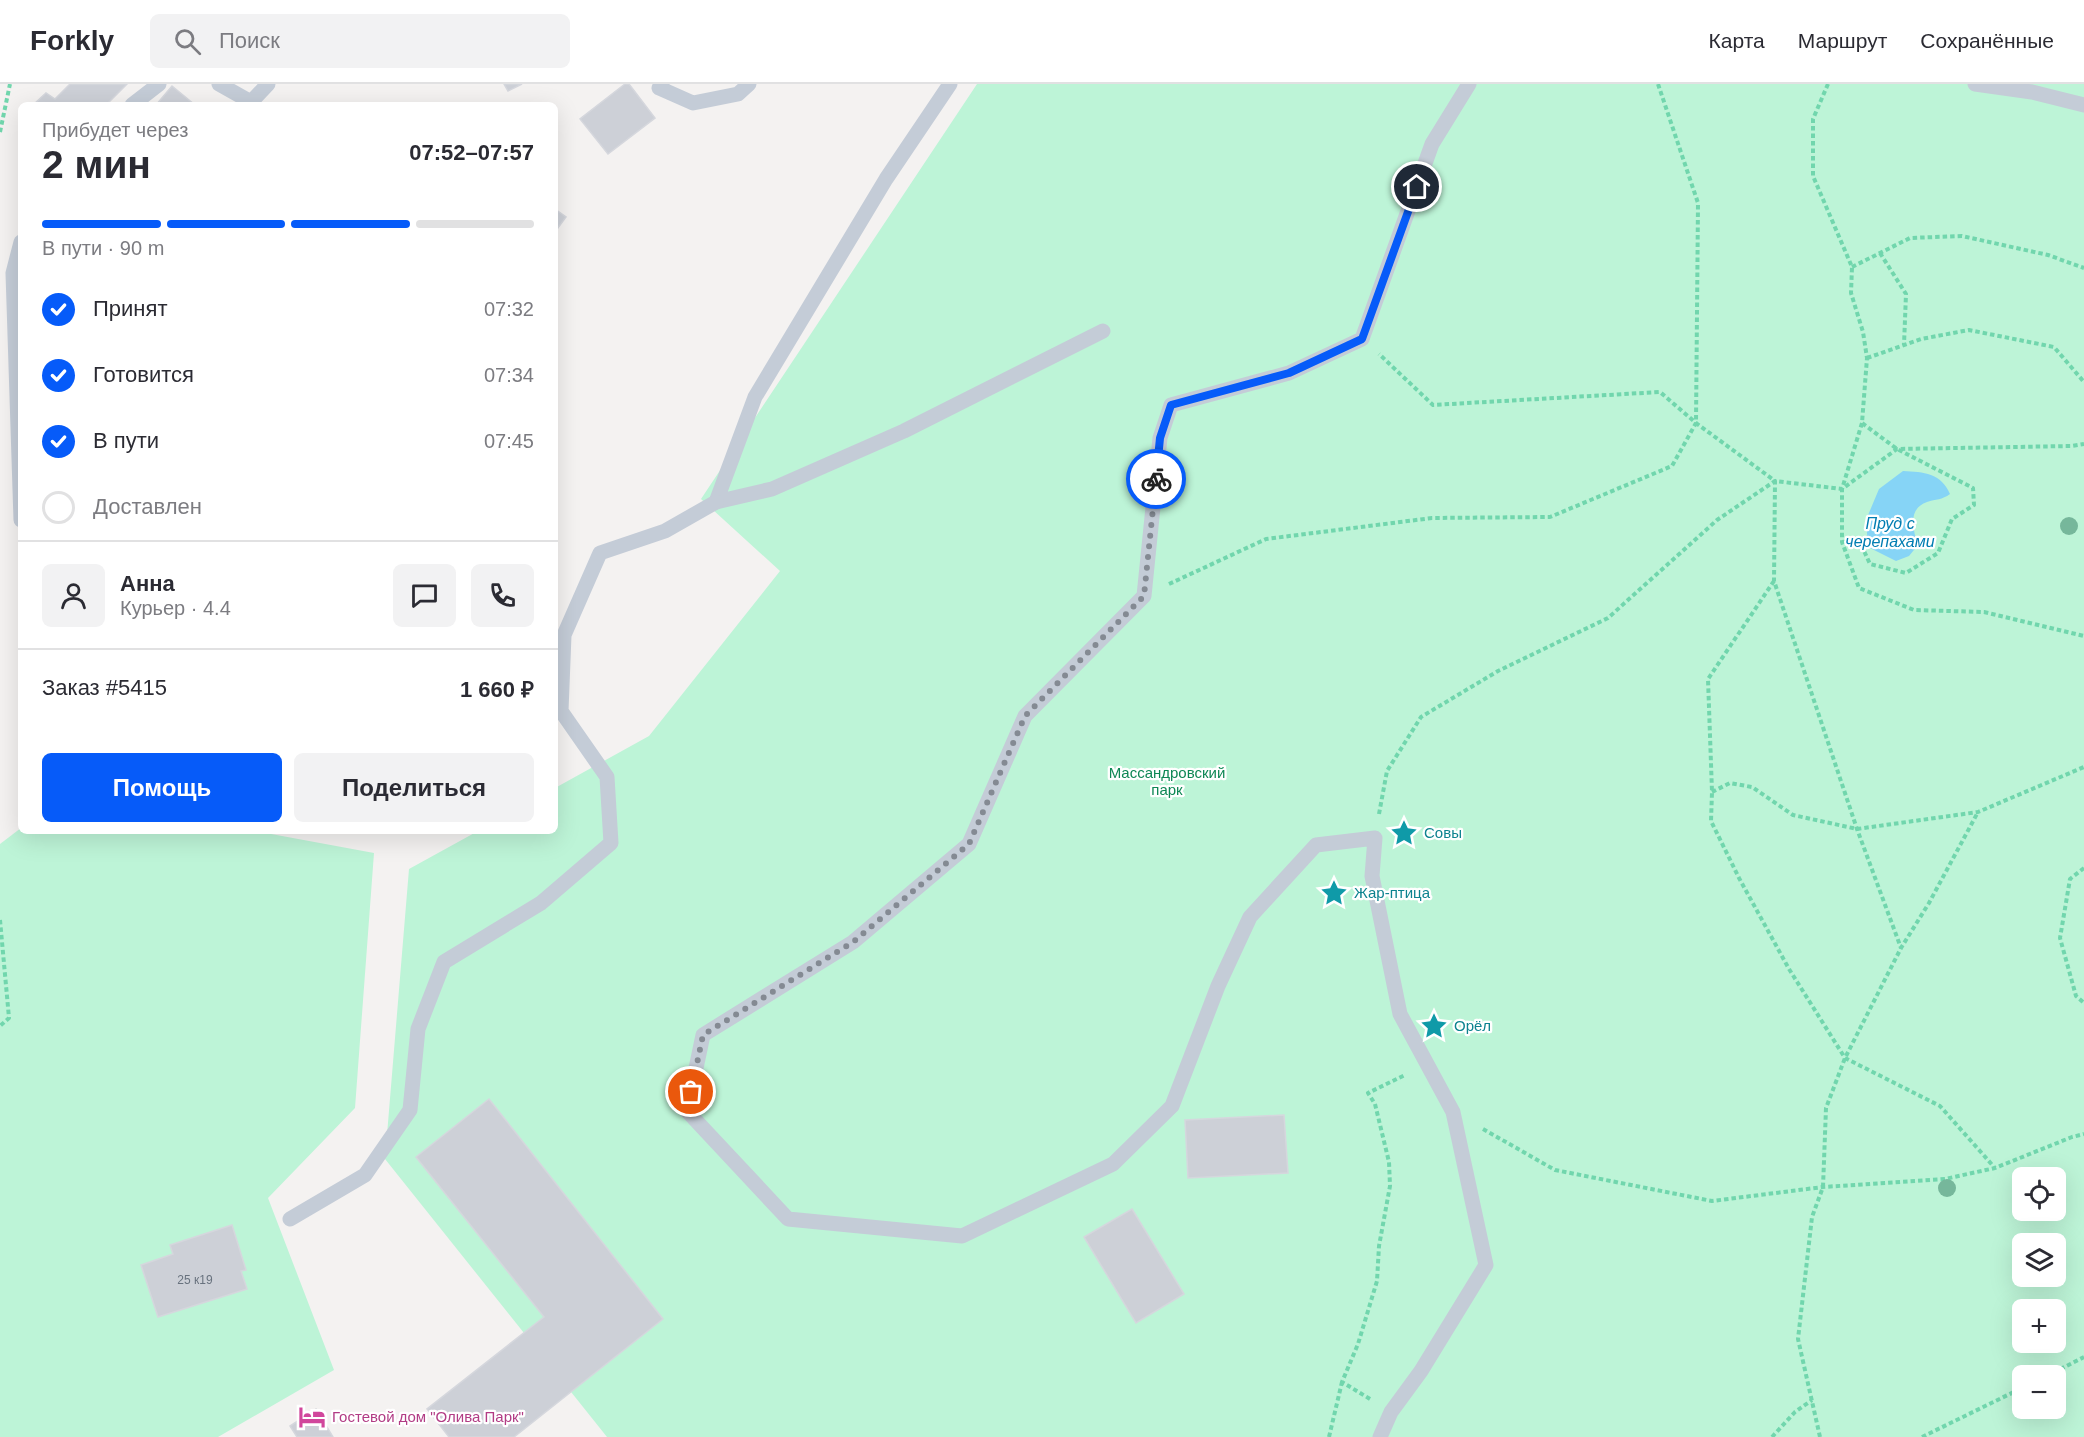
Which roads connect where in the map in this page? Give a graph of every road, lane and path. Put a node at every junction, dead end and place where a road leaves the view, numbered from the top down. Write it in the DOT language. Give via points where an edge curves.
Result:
graph roads {
  1 [pos="10,84"];
  2 [pos="159,84"];
  3 [pos="219,84"];
  4 [pos="268,84"];
  5 [pos="662,84"];
  6 [pos="749,84"];
  7 [pos="950,84"];
  8 [pos="1469,84"];
  9 [pos="1658,84"];
  10 [pos="1828,84"];
  11 [pos="1976,84"];
  12 [pos="136,102"];
  13 [pos="2084,105"];
  14 [pos="0,132"];
  15 [pos="1880,253"];
  16 [pos="18,254"];
  17 [pos="1852,267"];
  18 [pos="2084,268"];
  19 [pos="1103,331"];
  20 [pos="1362,339"];
  21 [pos="1904,345"];
  22 [pos="1867,358"];
  23 [pos="2084,382"];
  24 [pos="1696,423"];
  25 [pos="1862,423"];
  26 [pos="18,427"];
  27 [pos="2084,444"];
  28 [pos="1897,448"];
  29 [pos="1775,481"];
  30 [pos="1842,489"];
  31 [pos="716,501"];
  32 [pos="1842,542"];
  33 [pos="1774,581"];
  34 [pos="1144,596"];
  35 [pos="2084,636"];
  36 [pos="2084,767"];
  37 [pos="1712,792"];
  38 [pos="1978,812"];
  39 [pos="1857,830"];
  40 [pos="1375,838"];
  41 [pos="2084,868"];
  42 [pos="0,920"];
  43 [pos="1901,948"];
  44 [pos="2084,1003"];
  45 [pos="0,1026"];
  46 [pos="1845,1058"];
  47 [pos="1427,1064"];
  48 [pos="1453,1112"];
  49 [pos="2084,1134"];
  50 [pos="1995,1168"];
  51 [pos="1823,1187"];
  52 [pos="290,1219"];
  53 [pos="2084,1357"];
  54 [pos="2066,1366"];
  55 [pos="1342,1382"];
  56 [pos="2012,1393"];
  57 [pos="1812,1400"];
  58 [pos="1391,1412"];
  59 [pos="1329,1437"];
  60 [pos="1380,1437"];
  61 [pos="1772,1437"];
  62 [pos="1820,1437"];
  63 [pos="1922,1437"];
  1 -- 14 [label="path"];
  2 -- 12 [label="lane"];
  3 -- 4 [label="lane" via="250,102"];
  5 -- 6 [label="lane" via="659,88 693,103 738,94"];
  7 -- 31 [label="lane" via="886,179 755,397"];
  8 -- 20 [label="lane" via="1432,144"];
  9 -- 24 [label="path" via="1698,203"];
  10 -- 17 [label="path" via="1813,119 1813,176"];
  11 -- 13 [label="lane"];
  15 -- 17 [label="path"];
  15 -- 18 [label="path" via="1910,238 1962,236 2048,255"];
  15 -- 21 [label="path" via="1906,294"];
  16 -- 26 [label="lane" via="13,273"];
  17 -- 22 [label="path" via="1851,293"];
  19 -- 31 [label="lane" via="904,431 772,489"];
  20 -- 24 [label="path" via="1433,405 1660,392"];
  20 -- 34 [label="lane" via="1289,373 1171,405 1160,438"];
  21 -- 22 [label="path"];
  21 -- 23 [label="path" via="1969,330 2054,346"];
  22 -- 25 [label="path"];
  24 -- 29 [label="path"];
  24 -- 34 [label="path" via="1672,466 1550,517 1432,518 1266,539"];
  25 -- 28 [label="path"];
  25 -- 30 [label="path"];
  27 -- 28 [label="path"];
  28 -- 30 [label="path"];
  28 -- 32 [label="path" via="1973,488 1974,505 1952,519 1938,553 1906,573 1870,564 1859,540"];
  29 -- 30 [label="path"];
  29 -- 33 [label="path"];
  29 -- 40 [label="path" via="1717,520 1608,618 1498,671 1421,717 1387,771"];
  30 -- 32 [label="path"];
  31 -- 52 [label="lane" via="665,531 600,553 564,635 561,711 607,777 611,843 541,903 444,962 418,1029 410,1110 365,1175"];
  32 -- 35 [label="path" via="1859,588 1870,593 1914,610 1984,612"];
  33 -- 37 [label="path" via="1708,679"];
  33 -- 39 [label="path"];
  34 -- 40 [label="lane" via="1025,716 969,844 853,942 703,1035 687,1111 788,1219 962,1236 1113,1164 1172,1106 1218,986 1250,917 1316,845"];
  36 -- 38 [label="path"];
  37 -- 39 [label="path" via="1730,783 1752,787 1793,815"];
  37 -- 46 [label="path" via="1711,821 1738,878 1788,969"];
  38 -- 39 [label="path"];
  38 -- 43 [label="path"];
  39 -- 43 [label="path"];
  40 -- 47 [label="lane" via="1372,876 1400,1014"];
  41 -- 44 [label="path" via="2070,879 2060,938 2076,996"];
  42 -- 45 [label="path" via="9,1018"];
  43 -- 46 [label="path"];
  46 -- 50 [label="path" via="1940,1106"];
  46 -- 51 [label="path" via="1826,1108"];
  47 -- 48 [label="lane"];
  47 -- 55 [label="path" via="1368,1093 1375,1104 1389,1162 1390,1186 1377,1281"];
  48 -- 51 [label="path" via="1556,1170 1712,1201"];
  48 -- 58 [label="lane" via="1486,1265"];
  49 -- 50 [label="path"];
  50 -- 51 [label="path" via="1945,1179"];
  51 -- 57 [label="path" via="1812,1216 1798,1339"];
  53 -- 54 [label="path"];
  55 -- 58 [label="path"];
  55 -- 59 [label="path"];
  56 -- 63 [label="path"];
  57 -- 61 [label="path"];
  57 -- 62 [label="path"];
  58 -- 60 [label="lane"];
}
